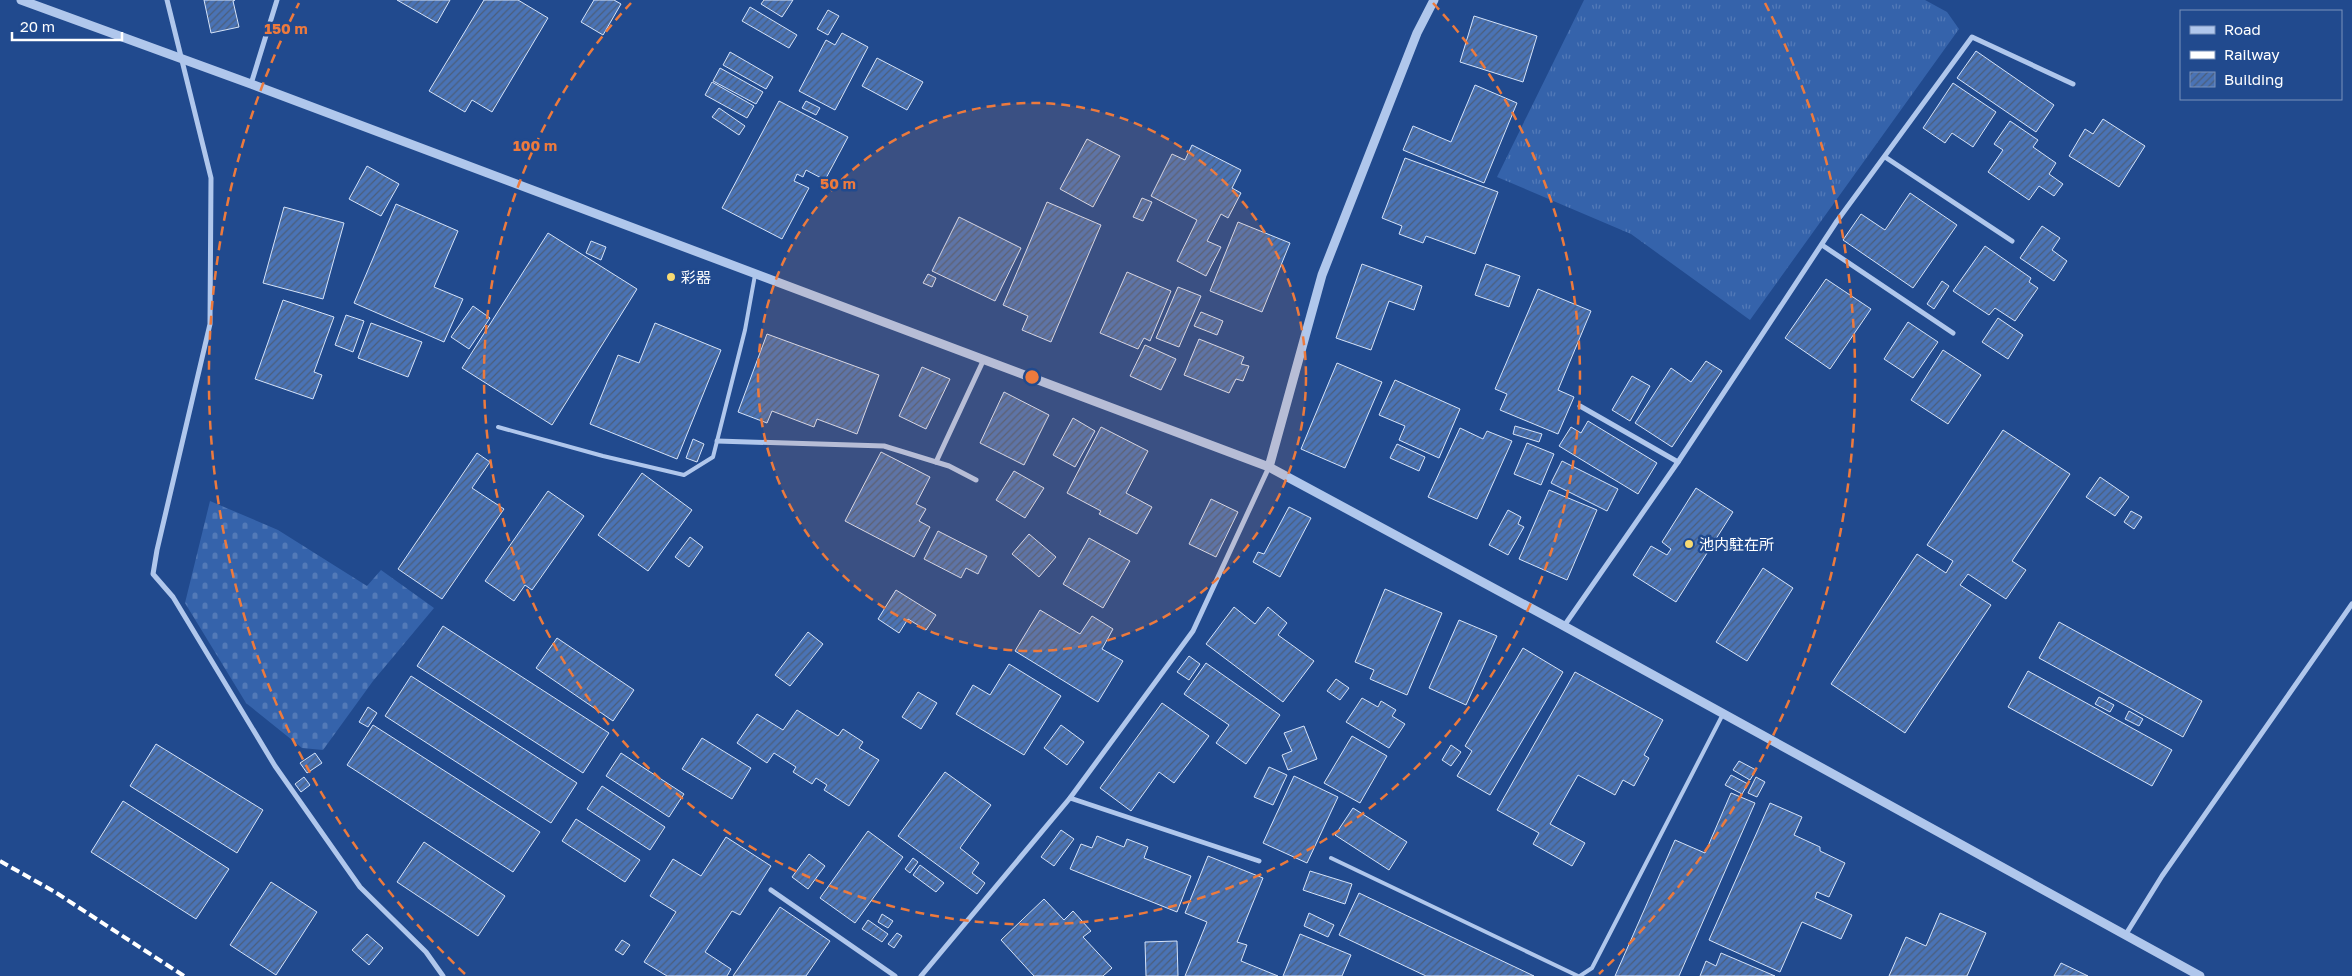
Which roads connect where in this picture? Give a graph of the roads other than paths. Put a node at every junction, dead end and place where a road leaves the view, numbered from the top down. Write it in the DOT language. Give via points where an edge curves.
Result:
graph roads {
  1 [pos="21,0"];
  2 [pos="167,0"];
  3 [pos="277,0"];
  4 [pos="1434,0"];
  5 [pos="181,58"];
  6 [pos="251,84"];
  7 [pos="2074,84"];
  8 [pos="1885,157"];
  9 [pos="2012,241"];
  10 [pos="1822,245"];
  11 [pos="755,273"];
  12 [pos="1953,333"];
  13 [pos="984,359"];
  14 [pos="1580,406"];
  15 [pos="498,427"];
  16 [pos="716,441"];
  17 [pos="936,462"];
  18 [pos="1678,462"];
  19 [pos="1269,467"];
  20 [pos="976,480"];
  21 [pos="2352,604"];
  22 [pos="1564,626"];
  23 [pos="1723,714"];
  24 [pos="1070,798"];
  25 [pos="1331,858"];
  26 [pos="1259,862"];
  27 [pos="771,890"];
  28 [pos="2126,934"];
  29 [pos="443,976"];
  30 [pos="895,976"];
  31 [pos="921,976"];
  32 [pos="1579,976"];
  33 [pos="2200,976"];
  1 -- 5 [label="street"];
  2 -- 5 [label="street"];
  3 -- 6 [label="street"];
  4 -- 19 [label="street" via="1417,33 1322,276"];
  5 -- 6 [label="street"];
  5 -- 29 [label="street" via="211,178 210,324 153,574 173,597 275,766 360,887 426,952"];
  6 -- 11 [label="street"];
  7 -- 8 [label="street" via="1972,37"];
  8 -- 9 [label="street"];
  8 -- 10 [label="street"];
  10 -- 12 [label="street"];
  10 -- 18 [label="street"];
  11 -- 13 [label="street"];
  11 -- 16 [label="lane" via="745,330"];
  13 -- 17 [label="street"];
  13 -- 19 [label="street"];
  14 -- 18 [label="street"];
  15 -- 16 [label="lane" via="684,475 713,457"];
  16 -- 17 [label="street" via="884,446"];
  17 -- 20 [label="street"];
  18 -- 22 [label="street"];
  19 -- 22 [label="street"];
  19 -- 24 [label="street" via="1192,631"];
  21 -- 28 [label="street" via="2162,876"];
  22 -- 23 [label="street"];
  23 -- 28 [label="street"];
  23 -- 32 [label="lane" via="1592,968"];
  24 -- 26 [label="street"];
  24 -- 31 [label="street"];
  25 -- 32 [label="lane"];
  27 -- 30 [label="street"];
  28 -- 33 [label="street"];
}
